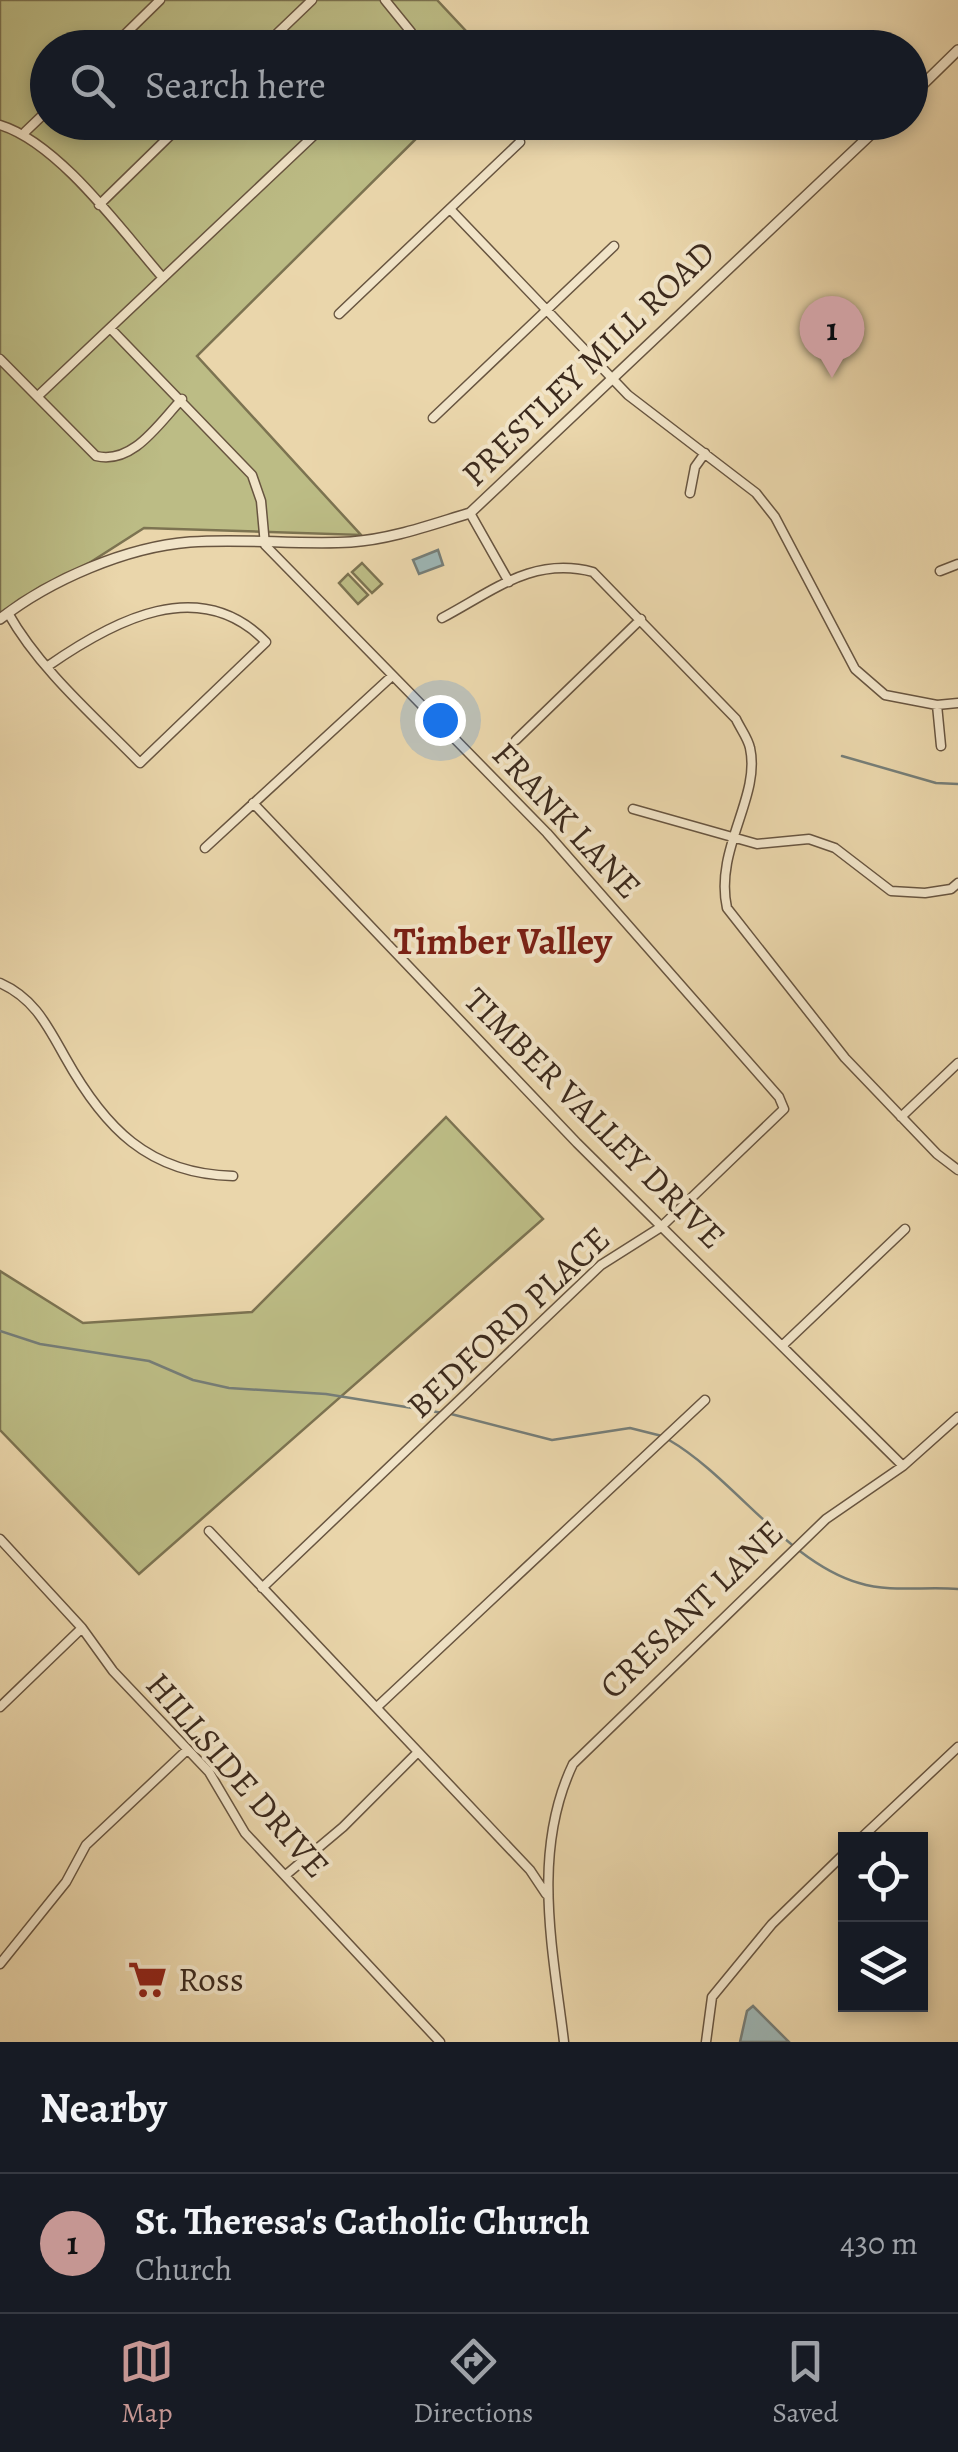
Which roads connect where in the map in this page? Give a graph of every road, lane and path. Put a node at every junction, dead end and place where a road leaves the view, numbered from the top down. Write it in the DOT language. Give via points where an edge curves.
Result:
graph roads {
  1 [pos="160,0"];
  2 [pos="312,0"];
  3 [pos="385,0"];
  4 [pos="130,30"];
  5 [pos="281,30"];
  6 [pos="409,30"];
  7 [pos="958,50"];
  8 [pos="928,79"];
  9 [pos="0,125"];
  10 [pos="30,127"];
  11 [pos="25,132"];
  12 [pos="30,137"];
  13 [pos="33,140"];
  14 [pos="165,140"];
  15 [pos="309,140"];
  16 [pos="865,140"];
  17 [pos="520,142"];
  18 [pos="99,204"];
  19 [pos="450,208"];
  20 [pos="614,246"];
  21 [pos="163,278"];
  22 [pos="547,310"];
  23 [pos="339,314"];
  24 [pos="110,328"];
  25 [pos="0,359"];
  26 [pos="612,379"];
  27 [pos="38,395"];
  28 [pos="182,399"];
  29 [pos="433,418"];
  30 [pos="705,453"];
  31 [pos="690,492"];
  32 [pos="470,513"];
  33 [pos="265,545"];
  34 [pos="958,564"];
  35 [pos="940,570"];
  36 [pos="510,582"];
  37 [pos="4,616"];
  38 [pos="442,618"];
  39 [pos="640,619"];
  40 [pos="48,666"];
  41 [pos="392,676"];
  42 [pos="958,703"];
  43 [pos="937,705"];
  44 [pos="516,740"];
  45 [pos="941,746"];
  46 [pos="253,803"];
  47 [pos="634,809"];
  48 [pos="732,838"];
  49 [pos="205,848"];
  50 [pos="958,883"];
  51 [pos="0,983"];
  52 [pos="958,1063"];
  53 [pos="779,1097"];
  54 [pos="901,1117"];
  55 [pos="958,1170"];
  56 [pos="232,1176"];
  57 [pos="661,1227"];
  58 [pos="905,1229"];
  59 [pos="784,1344"];
  60 [pos="704,1400"];
  61 [pos="958,1416"];
  62 [pos="903,1466"];
  63 [pos="208,1531"];
  64 [pos="0,1540"];
  65 [pos="262,1588"];
  66 [pos="82,1628"];
  67 [pos="0,1707"];
  68 [pos="377,1707"];
  69 [pos="958,1747"];
  70 [pos="187,1750"];
  71 [pos="418,1752"];
  72 [pos="868,1832"];
  73 [pos="838,1860"];
  74 [pos="287,1874"];
  75 [pos="546,1895"];
  76 [pos="0,1964"];
  77 [pos="440,2042"];
  78 [pos="564,2042"];
  79 [pos="706,2042"];
  1 -- 4 [label="street"];
  2 -- 5 [label="street"];
  3 -- 6 [label="street"];
  7 -- 8 [label="street"];
  9 -- 11 [label="street"];
  10 -- 11 [label="street"];
  11 -- 12 [label="street"];
  13 -- 18 [label="street"];
  14 -- 18 [label="street"];
  15 -- 21 [label="street"];
  16 -- 26 [label="street, PRESTLEY MILL ROAD"];
  17 -- 19 [label="street"];
  18 -- 21 [label="street"];
  19 -- 22 [label="street"];
  19 -- 23 [label="street"];
  20 -- 22 [label="street"];
  21 -- 24 [label="street"];
  22 -- 26 [label="street"];
  22 -- 29 [label="street"];
  24 -- 27 [label="street"];
  24 -- 28 [label="street"];
  25 -- 27 [label="street"];
  26 -- 30 [label="street"];
  26 -- 32 [label="street, PRESTLEY MILL ROAD"];
  27 -- 28 [label="street" via="96,456 110,459 133,450"];
  28 -- 33 [label="street" via="252,475"];
  30 -- 31 [label="street"];
  30 -- 43 [label="street" via="742,479 776,517 854,670 884,695"];
  32 -- 33 [label="street, PRESTLEY MILL ROAD" via="354,542"];
  32 -- 36 [label="street"];
  33 -- 37 [label="street, PRESTLEY MILL ROAD" via="194,542 143,550 67,580"];
  33 -- 41 [label="street, FRANK LANE"];
  34 -- 35 [label="street"];
  36 -- 38 [label="street"];
  36 -- 39 [label="street" via="538,567 593,572"];
  37 -- 40 [label="street"];
  39 -- 44 [label="street"];
  39 -- 48 [label="street" via="736,720 750,747 751,774"];
  40 -- 40 [label="street" via="102,632 192,605 221,610 266,642 140,763"];
  41 -- 46 [label="street"];
  41 -- 53 [label="street, FRANK LANE" via="547,833"];
  42 -- 43 [label="street"];
  43 -- 45 [label="street"];
  46 -- 49 [label="street"];
  46 -- 57 [label="street, TIMBER VALLEY DRIVE"];
  47 -- 48 [label="street"];
  48 -- 50 [label="street" via="757,844 808,838 835,848 890,891 925,894"];
  48 -- 54 [label="street" via="721,880 738,927"];
  51 -- 56 [label="street" via="31,1001 86,1092 136,1146 181,1170"];
  52 -- 54 [label="street"];
  53 -- 57 [label="street, BEDFORD PLACE" via="784,1109 772,1125"];
  54 -- 55 [label="street"];
  57 -- 59 [label="street, TIMBER VALLEY DRIVE"];
  57 -- 65 [label="street, BEDFORD PLACE" via="600,1265"];
  58 -- 59 [label="street"];
  59 -- 62 [label="street, TIMBER VALLEY DRIVE"];
  60 -- 68 [label="street"];
  61 -- 62 [label="street, CRESANT LANE"];
  62 -- 75 [label="street, CRESANT LANE" via="826,1519 587,1746 563,1785"];
  63 -- 65 [label="street"];
  64 -- 66 [label="street, HILLSIDE DRIVE"];
  65 -- 68 [label="street"];
  66 -- 67 [label="street"];
  66 -- 70 [label="street, HILLSIDE DRIVE" via="112,1671"];
  68 -- 71 [label="street"];
  69 -- 72 [label="street"];
  70 -- 74 [label="street, HILLSIDE DRIVE" via="245,1833"];
  70 -- 76 [label="street" via="86,1845 66,1882"];
  71 -- 74 [label="street"];
  71 -- 75 [label="street"];
  73 -- 79 [label="street" via="772,1924 712,1997"];
  74 -- 77 [label="street, HILLSIDE DRIVE"];
  75 -- 78 [label="street, CRESANT LANE"];
}
